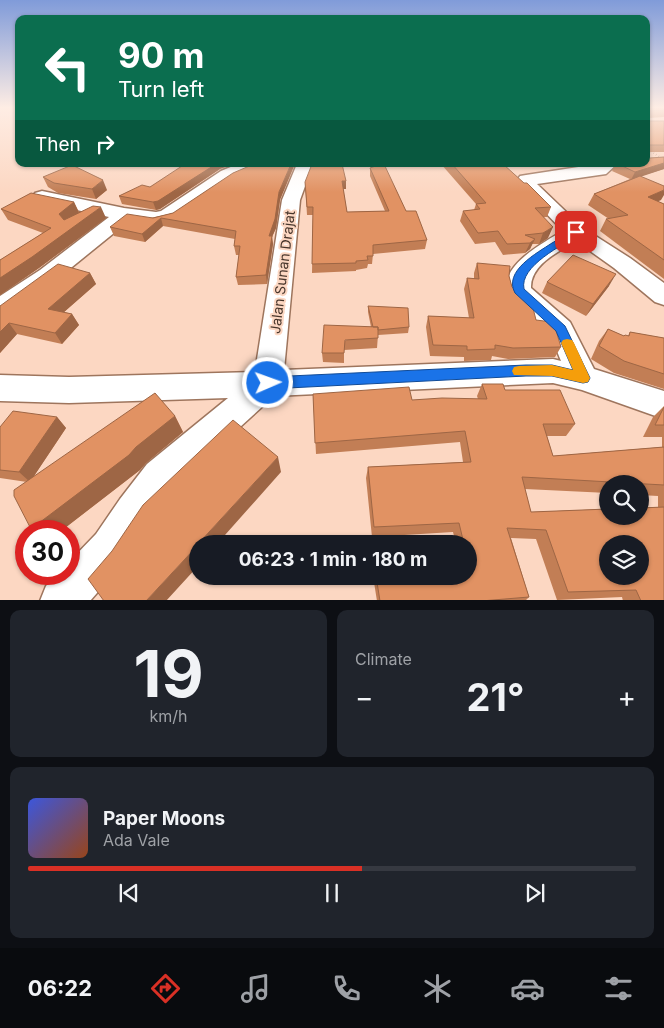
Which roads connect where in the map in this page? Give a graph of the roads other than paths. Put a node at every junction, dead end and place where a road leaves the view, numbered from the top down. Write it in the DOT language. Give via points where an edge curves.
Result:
graph roads {
  1 [pos="246,167"];
  2 [pos="303,167"];
  3 [pos="604,167"];
  4 [pos="39,197"];
  5 [pos="126,214"];
  6 [pos="576,232"];
  7 [pos="664,296"];
  8 [pos="0,309"];
  9 [pos="583,378"];
  10 [pos="268,383"];
  11 [pos="0,388"];
  12 [pos="664,405"];
  13 [pos="62,600"];
  1 -- 5 [label="street" via="167,216 156,218"];
  2 -- 10 [label="street, Jalan Sunan Drajat" via="291,200"];
  3 -- 6 [label="street" via="524,180"];
  4 -- 5 [label="street"];
  5 -- 8 [label="street"];
  6 -- 7 [label="street"];
  6 -- 9 [label="street" via="532,261 519,278 518,285 519,291 561,329"];
  9 -- 10 [label="street" via="552,371 526,371"];
  9 -- 12 [label="street"];
  10 -- 11 [label="street" via="69,390"];
  10 -- 13 [label="street" via="160,476 110,548"];
}
